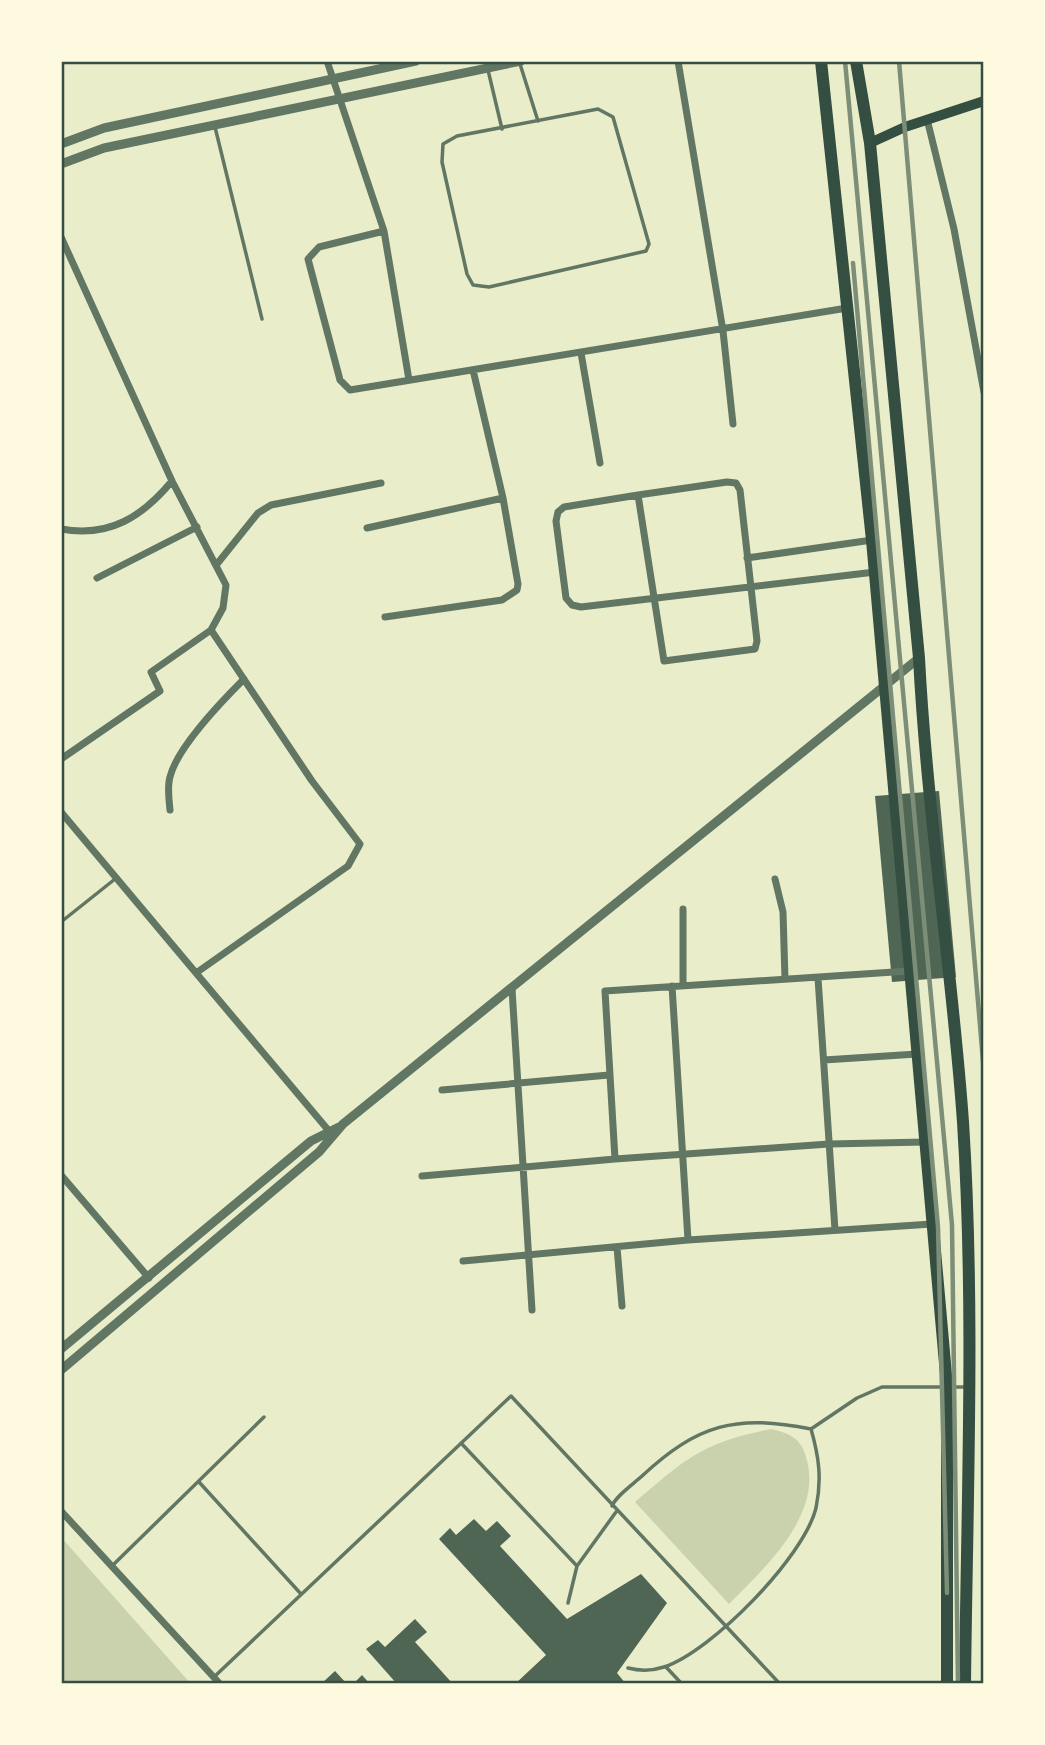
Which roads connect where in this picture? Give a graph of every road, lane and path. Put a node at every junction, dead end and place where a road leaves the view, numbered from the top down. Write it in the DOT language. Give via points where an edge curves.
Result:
graph roads {
  1 [pos="327,61"];
  2 [pos="416,61"];
  3 [pos="520,61"];
  4 [pos="678,61"];
  5 [pos="821,61"];
  6 [pos="856,61"];
  7 [pos="487,68"];
  8 [pos="335,80"];
  9 [pos="341,99"];
  10 [pos="984,101"];
  11 [pos="927,119"];
  12 [pos="538,121"];
  13 [pos="215,125"];
  14 [pos="502,129"];
  15 [pos="870,143"];
  16 [pos="61,144"];
  17 [pos="61,164"];
  18 [pos="384,231"];
  19 [pos="61,237"];
  20 [pos="847,308"];
  21 [pos="262,318"];
  22 [pos="723,331"];
  23 [pos="581,353"];
  24 [pos="473,370"];
  25 [pos="409,380"];
  26 [pos="984,392"];
  27 [pos="733,424"];
  28 [pos="600,463"];
  29 [pos="172,481"];
  30 [pos="381,483"];
  31 [pos="638,495"];
  32 [pos="503,498"];
  33 [pos="197,527"];
  34 [pos="367,528"];
  35 [pos="61,529"];
  36 [pos="872,540"];
  37 [pos="747,558"];
  38 [pos="217,564"];
  39 [pos="875,572"];
  40 [pos="97,578"];
  41 [pos="751,585"];
  42 [pos="653,598"];
  43 [pos="385,617"];
  44 [pos="211,630"];
  45 [pos="919,658"];
  46 [pos="244,679"];
  47 [pos="883,686"];
  48 [pos="61,759"];
  49 [pos="170,810"];
  50 [pos="61,813"];
  51 [pos="115,879"];
  52 [pos="775,879"];
  53 [pos="683,909"];
  54 [pos="61,922"];
  55 [pos="909,971"];
  56 [pos="196,973"];
  57 [pos="818,978"];
  58 [pos="785,979"];
  59 [pos="672,986"];
  60 [pos="684,986"];
  61 [pos="512,989"];
  62 [pos="917,1054"];
  63 [pos="824,1060"];
  64 [pos="608,1075"];
  65 [pos="519,1082"];
  66 [pos="442,1090"];
  67 [pos="343,1124"];
  68 [pos="330,1131"];
  69 [pos="925,1142"];
  70 [pos="829,1143"];
  71 [pos="680,1153"];
  72 [pos="615,1159"];
  73 [pos="523,1169"];
  74 [pos="61,1175"];
  75 [pos="422,1176"];
  76 [pos="932,1224"];
  77 [pos="835,1230"];
  78 [pos="688,1240"];
  79 [pos="617,1247"];
  80 [pos="528,1255"];
  81 [pos="463,1261"];
  82 [pos="149,1278"];
  83 [pos="622,1306"];
  84 [pos="532,1310"];
  85 [pos="61,1349"];
  86 [pos="61,1370"];
  87 [pos="947,1386"];
  88 [pos="968,1387"];
  89 [pos="264,1417"];
  90 [pos="811,1429"];
  91 [pos="461,1443"];
  92 [pos="198,1482"];
  93 [pos="611,1504"];
  94 [pos="61,1511"];
  95 [pos="112,1566"];
  96 [pos="576,1566"];
  97 [pos="301,1594"];
  98 [pos="568,1602"];
  99 [pos="727,1628"];
  100 [pos="666,1667"];
  101 [pos="628,1668"];
  102 [pos="217,1681"];
  103 [pos="682,1684"];
  104 [pos="780,1684"];
  105 [pos="947,1684"];
  106 [pos="965,1684"];
  1 -- 8 [label="street"];
  2 -- 8 [label="street"];
  3 -- 7 [label="street"];
  3 -- 12 [label="lane"];
  4 -- 22 [label="street"];
  5 -- 20 [label="highway"];
  6 -- 15 [label="highway"];
  7 -- 9 [label="street"];
  7 -- 14 [label="lane"];
  8 -- 9 [label="street"];
  8 -- 16 [label="street" via="104,128"];
  9 -- 13 [label="street"];
  9 -- 18 [label="street"];
  10 -- 11 [label="main road"];
  11 -- 15 [label="main road"];
  11 -- 26 [label="street" via="954,229"];
  12 -- 14 [label="lane"];
  12 -- 14 [label="lane" via="598,109 612,117 649,244 646,251 489,287 473,285 441,148 450,138"];
  13 -- 17 [label="street" via="104,148"];
  13 -- 21 [label="lane"];
  15 -- 45 [label="highway"];
  18 -- 25 [label="street"];
  18 -- 25 [label="street" via="314,250 307,263 343,385 354,391"];
  19 -- 29 [label="street"];
  20 -- 22 [label="street"];
  20 -- 36 [label="highway"];
  22 -- 23 [label="street"];
  22 -- 27 [label="street"];
  23 -- 24 [label="street"];
  23 -- 28 [label="street"];
  24 -- 25 [label="street"];
  24 -- 32 [label="street"];
  29 -- 33 [label="street"];
  29 -- 35 [label="street" via="141,514 97,529"];
  30 -- 38 [label="street" via="271,505 258,513"];
  31 -- 37 [label="street" via="736,483"];
  31 -- 42 [label="street"];
  31 -- 42 [label="street" via="558,512 566,598 581,607"];
  32 -- 34 [label="street"];
  32 -- 43 [label="street" via="519,584 515,594 502,600"];
  33 -- 38 [label="street"];
  33 -- 40 [label="street"];
  36 -- 37 [label="street"];
  36 -- 39 [label="highway"];
  37 -- 41 [label="street"];
  38 -- 44 [label="street" via="226,595"];
  39 -- 41 [label="street"];
  39 -- 47 [label="highway"];
  41 -- 42 [label="street"];
  41 -- 42 [label="street" via="755,649 684,660 664,661 660,655"];
  44 -- 46 [label="street"];
  44 -- 48 [label="street" via="151,672 160,691"];
  45 -- 47 [label="street"];
  45 -- 88 [label="highway" via="923,742 962,1122"];
  46 -- 49 [label="street" via="209,717 175,766 169,779"];
  46 -- 56 [label="street" via="360,844 348,866"];
  47 -- 55 [label="highway"];
  47 -- 61 [label="street"];
  50 -- 51 [label="street"];
  51 -- 54 [label="lane"];
  51 -- 56 [label="street"];
  52 -- 58 [label="street" via="783,912"];
  53 -- 60 [label="street"];
  55 -- 57 [label="street"];
  55 -- 62 [label="highway"];
  56 -- 68 [label="street"];
  57 -- 58 [label="street"];
  57 -- 63 [label="street"];
  58 -- 60 [label="street"];
  59 -- 60 [label="street"];
  59 -- 64 [label="street" via="604,991"];
  59 -- 71 [label="street"];
  61 -- 65 [label="street"];
  61 -- 67 [label="street"];
  62 -- 63 [label="street"];
  62 -- 69 [label="highway"];
  63 -- 70 [label="street"];
  64 -- 65 [label="street"];
  64 -- 72 [label="street"];
  65 -- 66 [label="street"];
  65 -- 73 [label="street"];
  67 -- 68 [label="street"];
  67 -- 86 [label="street" via="319,1152"];
  68 -- 82 [label="street" via="311,1141"];
  69 -- 70 [label="street"];
  69 -- 76 [label="highway"];
  70 -- 71 [label="street"];
  70 -- 77 [label="street"];
  71 -- 72 [label="street"];
  71 -- 78 [label="street"];
  72 -- 73 [label="street"];
  73 -- 75 [label="street"];
  73 -- 80 [label="street"];
  74 -- 82 [label="street"];
  76 -- 77 [label="street"];
  76 -- 87 [label="highway"];
  77 -- 78 [label="street"];
  78 -- 79 [label="street"];
  79 -- 80 [label="street"];
  79 -- 83 [label="street"];
  80 -- 81 [label="street"];
  80 -- 84 [label="street"];
  82 -- 85 [label="street"];
  87 -- 88 [label="lane"];
  87 -- 90 [label="lane" via="882,1387"];
  87 -- 105 [label="highway"];
  88 -- 106 [label="highway"];
  89 -- 92 [label="lane"];
  90 -- 93 [label="lane" via="769,1421 718,1426 662,1458"];
  90 -- 99 [label="lane" via="821,1463 816,1510 769,1583"];
  91 -- 93 [label="lane" via="511,1396"];
  91 -- 96 [label="lane"];
  91 -- 97 [label="lane"];
  92 -- 95 [label="lane"];
  92 -- 97 [label="lane"];
  93 -- 96 [label="lane" via="618,1514"];
  93 -- 99 [label="lane"];
  94 -- 95 [label="street"];
  95 -- 102 [label="street"];
  96 -- 98 [label="lane"];
  97 -- 102 [label="lane"];
  99 -- 100 [label="lane"];
  99 -- 104 [label="lane"];
  100 -- 101 [label="lane"];
  100 -- 103 [label="lane"];
}
